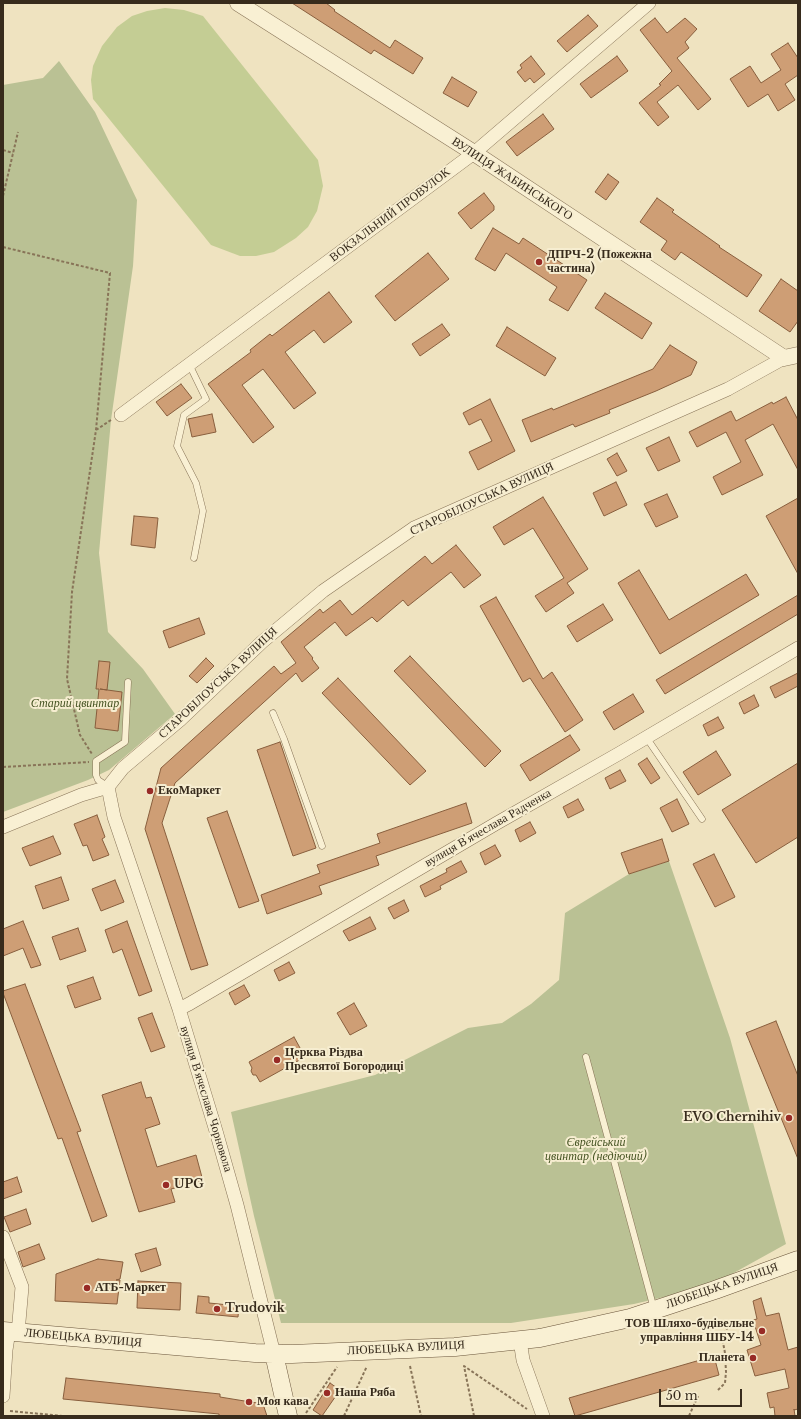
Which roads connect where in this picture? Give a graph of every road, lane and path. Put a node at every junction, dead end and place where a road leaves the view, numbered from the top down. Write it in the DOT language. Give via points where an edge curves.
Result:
graph roads {
  1 [pos="238,3"];
  2 [pos="649,3"];
  3 [pos="18,132"];
  4 [pos="3,150"];
  5 [pos="13,153"];
  6 [pos="474,153"];
  7 [pos="3,196"];
  8 [pos="3,247"];
  9 [pos="791,356"];
  10 [pos="189,364"];
  11 [pos="121,415"];
  12 [pos="96,430"];
  13 [pos="194,558"];
  14 [pos="798,648"];
  15 [pos="128,682"];
  16 [pos="273,713"];
  17 [pos="646,737"];
  18 [pos="96,761"];
  19 [pos="3,767"];
  20 [pos="108,787"];
  21 [pos="702,819"];
  22 [pos="3,827"];
  23 [pos="322,846"];
  24 [pos="179,1009"];
  25 [pos="586,1057"];
  26 [pos="3,1237"];
  27 [pos="798,1260"];
  28 [pos="654,1310"];
  29 [pos="730,1323"];
  30 [pos="10,1332"];
  31 [pos="520,1340"];
  32 [pos="274,1354"];
  33 [pos="366,1366"];
  34 [pos="410,1366"];
  35 [pos="337,1367"];
  36 [pos="718,1390"];
  37 [pos="3,1396"];
  38 [pos="698,1396"];
  39 [pos="530,1410"];
  40 [pos="10,1411"];
  41 [pos="306,1413"];
  42 [pos="63,1416"];
  43 [pos="288,1416"];
  44 [pos="344,1416"];
  45 [pos="421,1416"];
  46 [pos="474,1416"];
  47 [pos="543,1416"];
  48 [pos="688,1416"];
  1 -- 6 [label="street, ВУЛИЦЯ ЖАБИНСЬКОГО"];
  2 -- 6 [label="street, ВОКЗАЛЬНИЙ ПРОВУЛОК"];
  3 -- 5 [label="path"];
  4 -- 5 [label="path"];
  5 -- 7 [label="path"];
  6 -- 9 [label="street, ВУЛИЦЯ ЖАБИНСЬКОГО"];
  6 -- 10 [label="street, ВОКЗАЛЬНИЙ ПРОВУЛОК"];
  8 -- 12 [label="path" via="110,273"];
  9 -- 20 [label="street, СТАРОБІЛОУСЬКА ВУЛИЦЯ" via="728,389 414,528 322,592 262,642 180,720 123,768"];
  10 -- 11 [label="street, ВОКЗАЛЬНИЙ ПРОВУЛОК"];
  10 -- 13 [label="lane" via="206,399 184,414 177,446 196,483 203,511"];
  11 -- 12 [label="path"];
  12 -- 18 [label="path" via="72,592 67,679 80,735"];
  14 -- 17 [label="street, вулиця Вʼячеслава Радченка"];
  15 -- 18 [label="lane" via="125,742"];
  16 -- 23 [label="lane"];
  17 -- 21 [label="lane"];
  17 -- 24 [label="street, вулиця Вʼячеслава Радченка"];
  18 -- 19 [label="path"];
  18 -- 20 [label="lane" via="98,780"];
  20 -- 22 [label="street" via="81,795"];
  20 -- 24 [label="street, вулиця Вʼячеслава Чорновола" via="114,817"];
  24 -- 32 [label="street, вулиця Вʼячеслава Чорновола" via="237,1205"];
  25 -- 28 [label="lane"];
  26 -- 30 [label="street" via="22,1287"];
  27 -- 28 [label="main road, ЛЮБЕЦЬКА ВУЛИЦЯ"];
  28 -- 31 [label="main road, ЛЮБЕЦЬКА ВУЛИЦЯ" via="630,1318"];
  29 -- 36 [label="path" via="722,1337 725,1383"];
  30 -- 32 [label="main road, ЛЮБЕЦЬКА ВУЛИЦЯ"];
  30 -- 37 [label="street" via="6,1350"];
  31 -- 32 [label="main road, ЛЮБЕЦЬКА ВУЛИЦЯ" via="455,1347"];
  31 -- 47 [label="street" via="523,1360"];
  32 -- 43 [label="main road, вулиця Вʼячеслава Чорновола"];
  33 -- 44 [label="path"];
  34 -- 45 [label="path"];
  35 -- 41 [label="path"];
  38 -- 48 [label="path"];
  39 -- 46 [label="path" via="464,1366"];
  40 -- 42 [label="path"];
}
